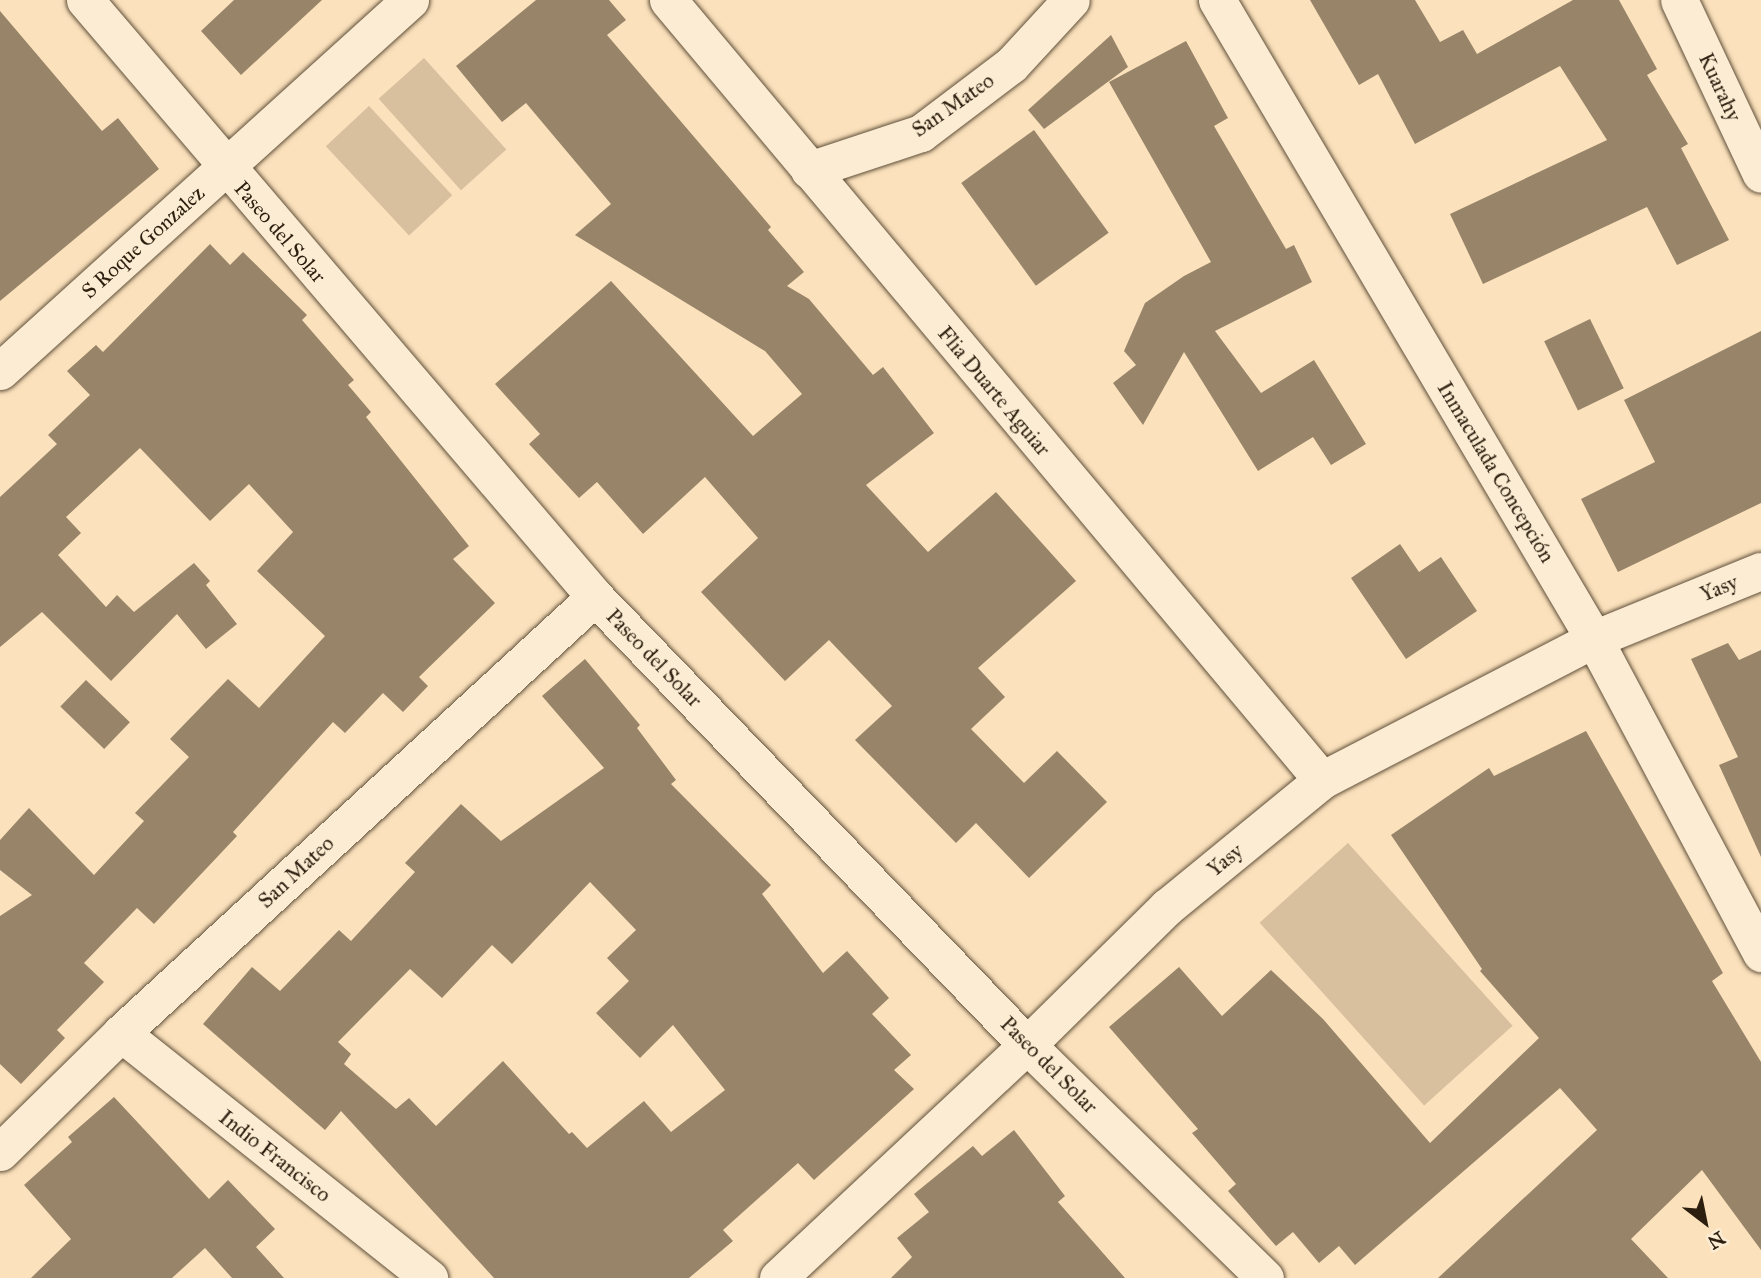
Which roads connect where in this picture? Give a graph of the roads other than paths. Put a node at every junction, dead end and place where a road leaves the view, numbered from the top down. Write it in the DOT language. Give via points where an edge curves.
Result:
graph roads {
  1 [pos="85,0"];
  2 [pos="410,0"];
  3 [pos="668,0"];
  4 [pos="1070,0"];
  5 [pos="1217,0"];
  6 [pos="1679,0"];
  7 [pos="225,168"];
  8 [pos="809,170"];
  9 [pos="1761,174"];
  10 [pos="0,371"];
  11 [pos="1761,571"];
  12 [pos="595,597"];
  13 [pos="1594,639"];
  14 [pos="1322,780"];
  15 [pos="1761,953"];
  16 [pos="121,1033"];
  17 [pos="1027,1045"];
  18 [pos="0,1152"];
  19 [pos="429,1278"];
  20 [pos="778,1278"];
  21 [pos="1265,1278"];
  1 -- 7 [label="street, Paseo del Solar"];
  2 -- 7 [label="street, S Roque Gonzalez"];
  3 -- 8 [label="street, Flia Duarte Aguiar"];
  4 -- 8 [label="street, San Mateo" via="1011,65 921,133"];
  5 -- 13 [label="street, Inmaculada Concepción"];
  6 -- 9 [label="street, Kuarahy"];
  7 -- 10 [label="street, S Roque Gonzalez"];
  7 -- 12 [label="street, Paseo del Solar"];
  8 -- 14 [label="street, Flia Duarte Aguiar"];
  11 -- 13 [label="street, Yasy"];
  12 -- 16 [label="street, San Mateo"];
  12 -- 17 [label="street, Paseo del Solar"];
  13 -- 14 [label="street, Yasy"];
  13 -- 15 [label="street, Inmaculada Concepción"];
  14 -- 17 [label="street, Yasy" via="1167,907"];
  16 -- 18 [label="street, San Mateo"];
  16 -- 19 [label="street, Indio Francisco"];
  17 -- 20 [label="street, Yasy"];
  17 -- 21 [label="street, Paseo del Solar"];
}
